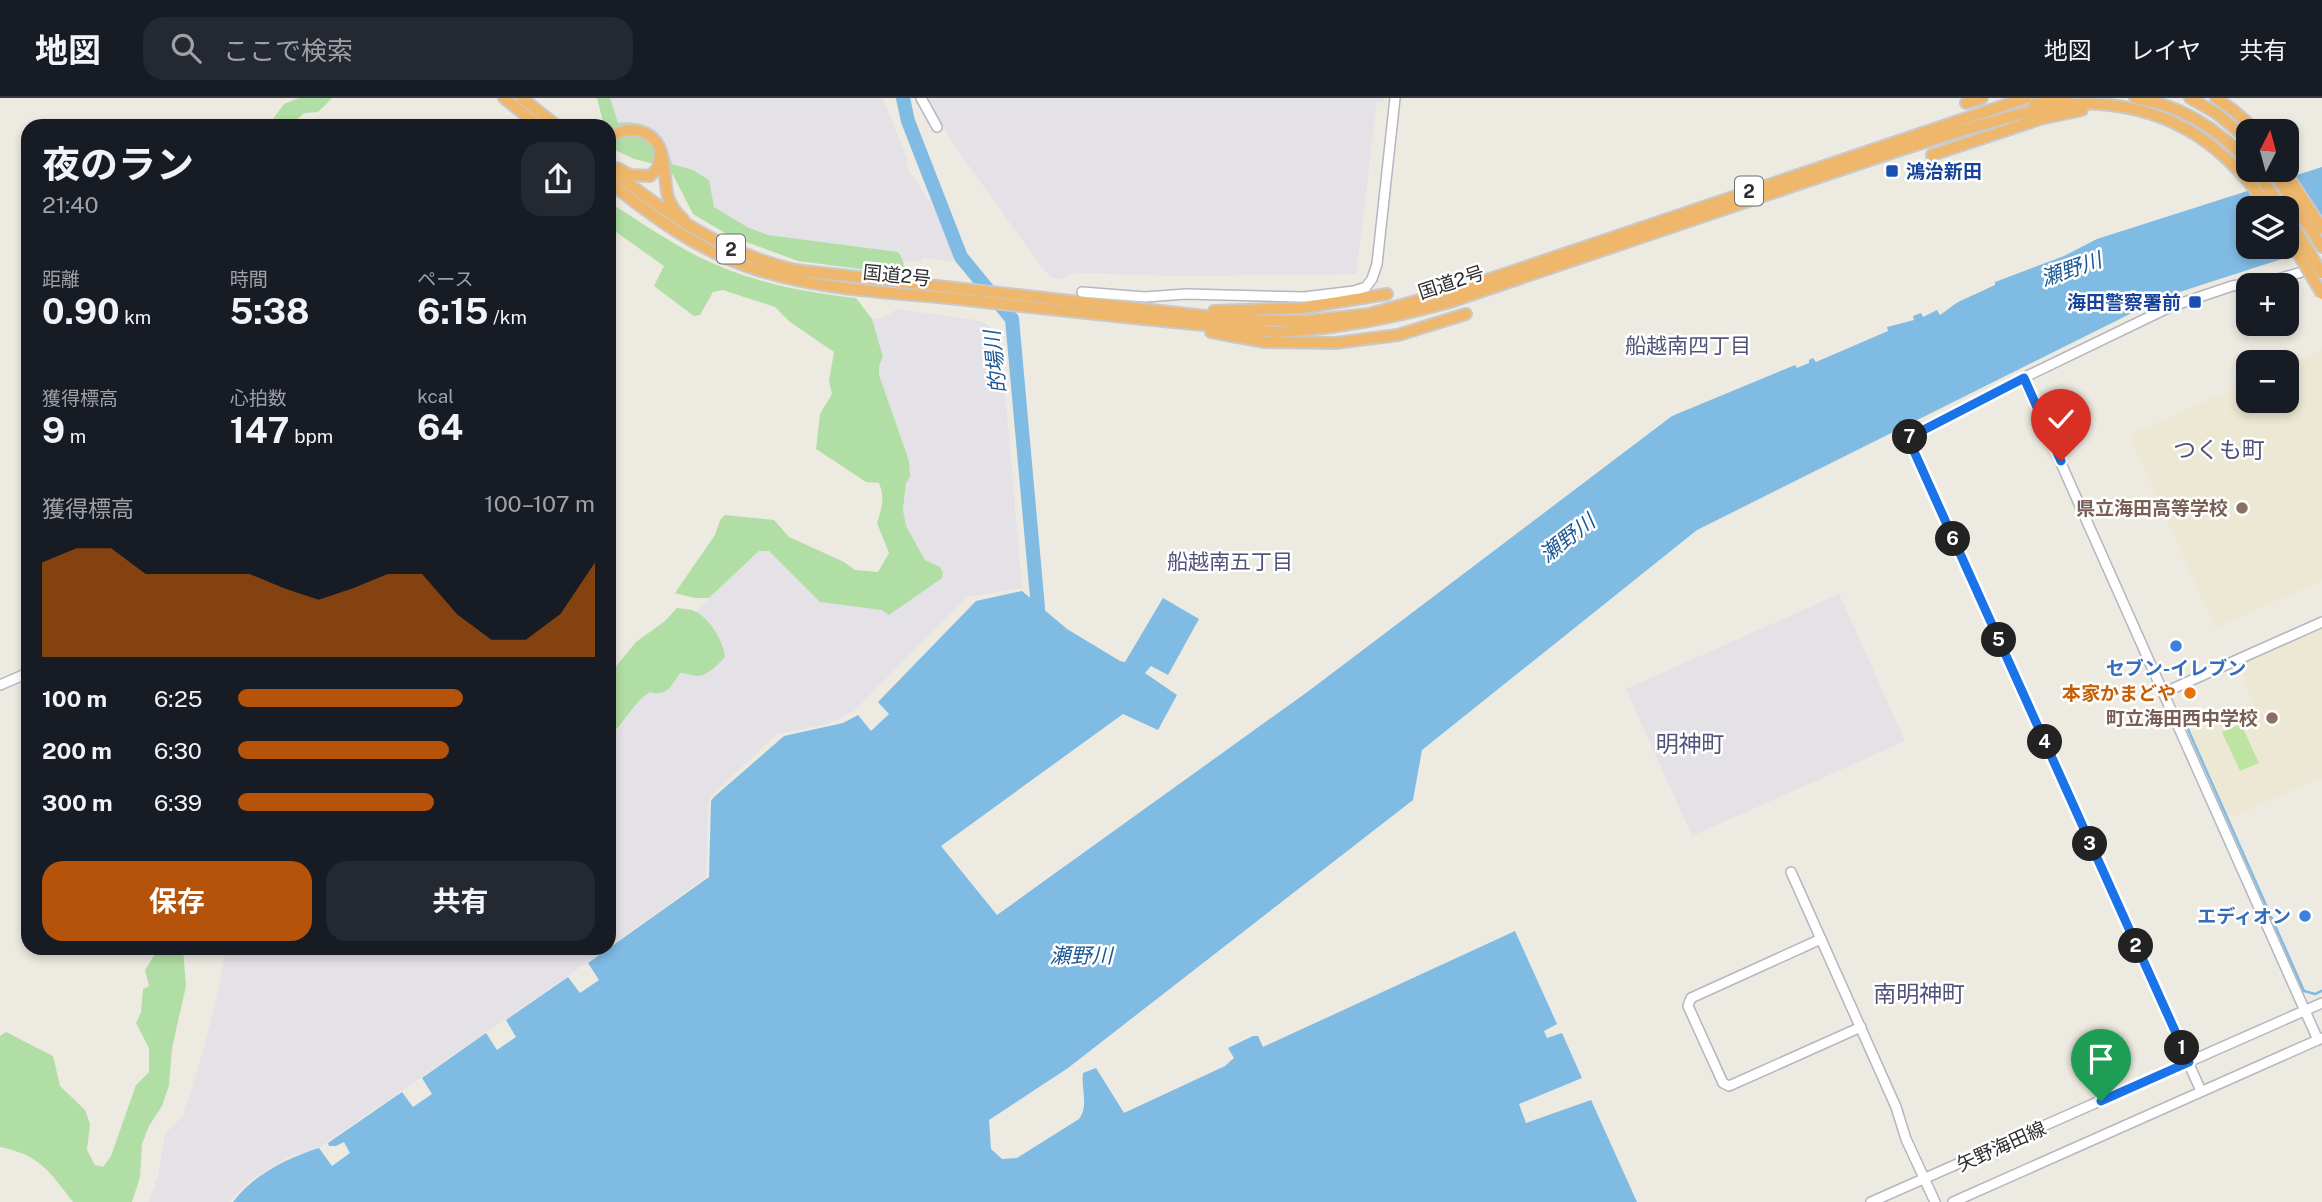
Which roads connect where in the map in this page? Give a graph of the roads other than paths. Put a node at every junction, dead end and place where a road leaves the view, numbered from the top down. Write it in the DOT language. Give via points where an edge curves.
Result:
graph roads {
  1 [pos="504,98"];
  2 [pos="522,98"];
  3 [pos="920,98"];
  4 [pos="1395,98"];
  5 [pos="1982,98"];
  6 [pos="2026,98"];
  7 [pos="2066,98"];
  8 [pos="2190,98"];
  9 [pos="2216,98"];
  10 [pos="2136,102"];
  11 [pos="1966,103"];
  12 [pos="2119,107"];
  13 [pos="526,119"];
  14 [pos="530,119"];
  15 [pos="548,119"];
  16 [pos="2243,119"];
  17 [pos="937,127"];
  18 [pos="2236,129"];
  19 [pos="616,134"];
  20 [pos="1929,140"];
  21 [pos="660,149"];
  22 [pos="2236,150"];
  23 [pos="1932,155"];
  24 [pos="2236,163"];
  25 [pos="616,167"];
  26 [pos="616,173"];
  27 [pos="2260,182"];
  28 [pos="2286,182"];
  29 [pos="2288,182"];
  30 [pos="616,187"];
  31 [pos="616,192"];
  32 [pos="2272,196"];
  33 [pos="2322,228"];
  34 [pos="675,231"];
  35 [pos="2299,236"];
  36 [pos="2322,247"];
  37 [pos="2299,255"];
  38 [pos="762,262"];
  39 [pos="2322,266"];
  40 [pos="2322,273"];
  41 [pos="872,286"];
  42 [pos="1472,290"];
  43 [pos="1082,292"];
  44 [pos="1387,294"];
  45 [pos="2322,294"];
  46 [pos="1148,314"];
  47 [pos="1466,314"];
  48 [pos="1185,318"];
  49 [pos="2024,378"];
  50 [pos="2322,622"];
  51 [pos="21,676"];
  52 [pos="0,685"];
  53 [pos="2163,693"];
  54 [pos="1791,872"];
  55 [pos="1821,939"];
  56 [pos="2322,1003"];
  57 [pos="2305,1010"];
  58 [pos="1861,1027"];
  59 [pos="2320,1039"];
  60 [pos="2189,1062"];
  61 [pos="2202,1091"];
  62 [pos="1925,1180"];
  63 [pos="1871,1202"];
  64 [pos="1935,1202"];
  65 [pos="1953,1202"];
  1 -- 13 [label="highway"];
  1 -- 14 [label="highway"];
  2 -- 15 [label="highway"];
  3 -- 17 [label="street"];
  4 -- 43 [label="street" via="1377,264 1366,287 1304,297 1144,297"];
  5 -- 11 [label="highway"];
  6 -- 42 [label="highway, 国道2号 / 2"];
  7 -- 20 [label="highway, 2" via="2026,106"];
  8 -- 18 [label="highway"];
  9 -- 16 [label="highway"];
  10 -- 12 [label="highway, 国道2号 / 2"];
  10 -- 22 [label="highway, 2" via="2172,107 2191,116"];
  10 -- 24 [label="highway, 国道2号 / 2" via="2193,132"];
  12 -- 20 [label="highway, 国道2号 / 2" via="2076,105 2028,111"];
  12 -- 23 [label="highway" via="2040,119"];
  19 -- 21 [label="highway" via="639,131"];
  20 -- 42 [label="highway, 国道2号 / 2"];
  21 -- 25 [label="highway" via="661,163 650,176 630,175"];
  21 -- 38 [label="highway" via="669,201 678,215"];
  26 -- 38 [label="highway, 国道2号 / 2" via="680,222"];
  27 -- 32 [label="highway, 2"];
  28 -- 36 [label="highway"];
  29 -- 33 [label="highway"];
  30 -- 34 [label="highway, 国道2号 / 2"];
  31 -- 34 [label="highway"];
  34 -- 41 [label="highway, 国道2号 / 2" via="717,254 763,271 809,282"];
  35 -- 40 [label="highway, bridge"];
  37 -- 45 [label="highway, bridge"];
  38 -- 41 [label="highway, 国道2号 / 2"];
  39 -- 49 [label="street" via="2169,306"];
  41 -- 46 [label="highway, 国道2号 / 2"];
  42 -- 48 [label="highway, 国道2号 / 2" via="1370,322 1306,331 1274,332"];
  44 -- 48 [label="highway" via="1302,308"];
  46 -- 48 [label="highway"];
  46 -- 48 [label="highway"];
  47 -- 48 [label="highway" via="1398,335 1335,343 1265,342"];
  49 -- 53 [label="street"];
  49 -- 60 [label="street" via="1908,438"];
  50 -- 53 [label="street"];
  51 -- 52 [label="street"];
  53 -- 57 [label="street"];
  54 -- 55 [label="street"];
  55 -- 58 [label="street"];
  55 -- 58 [label="street" via="1691,998 1688,1006 1723,1083 1728,1086"];
  56 -- 57 [label="street, 矢野海田線"];
  57 -- 59 [label="street"];
  57 -- 60 [label="street, 矢野海田線"];
  58 -- 62 [label="street"];
  59 -- 61 [label="street, 矢野海田線"];
  60 -- 61 [label="street"];
  60 -- 62 [label="street, 矢野海田線"];
  61 -- 65 [label="street, 矢野海田線"];
  62 -- 63 [label="street, 矢野海田線"];
  62 -- 64 [label="street"];
}
